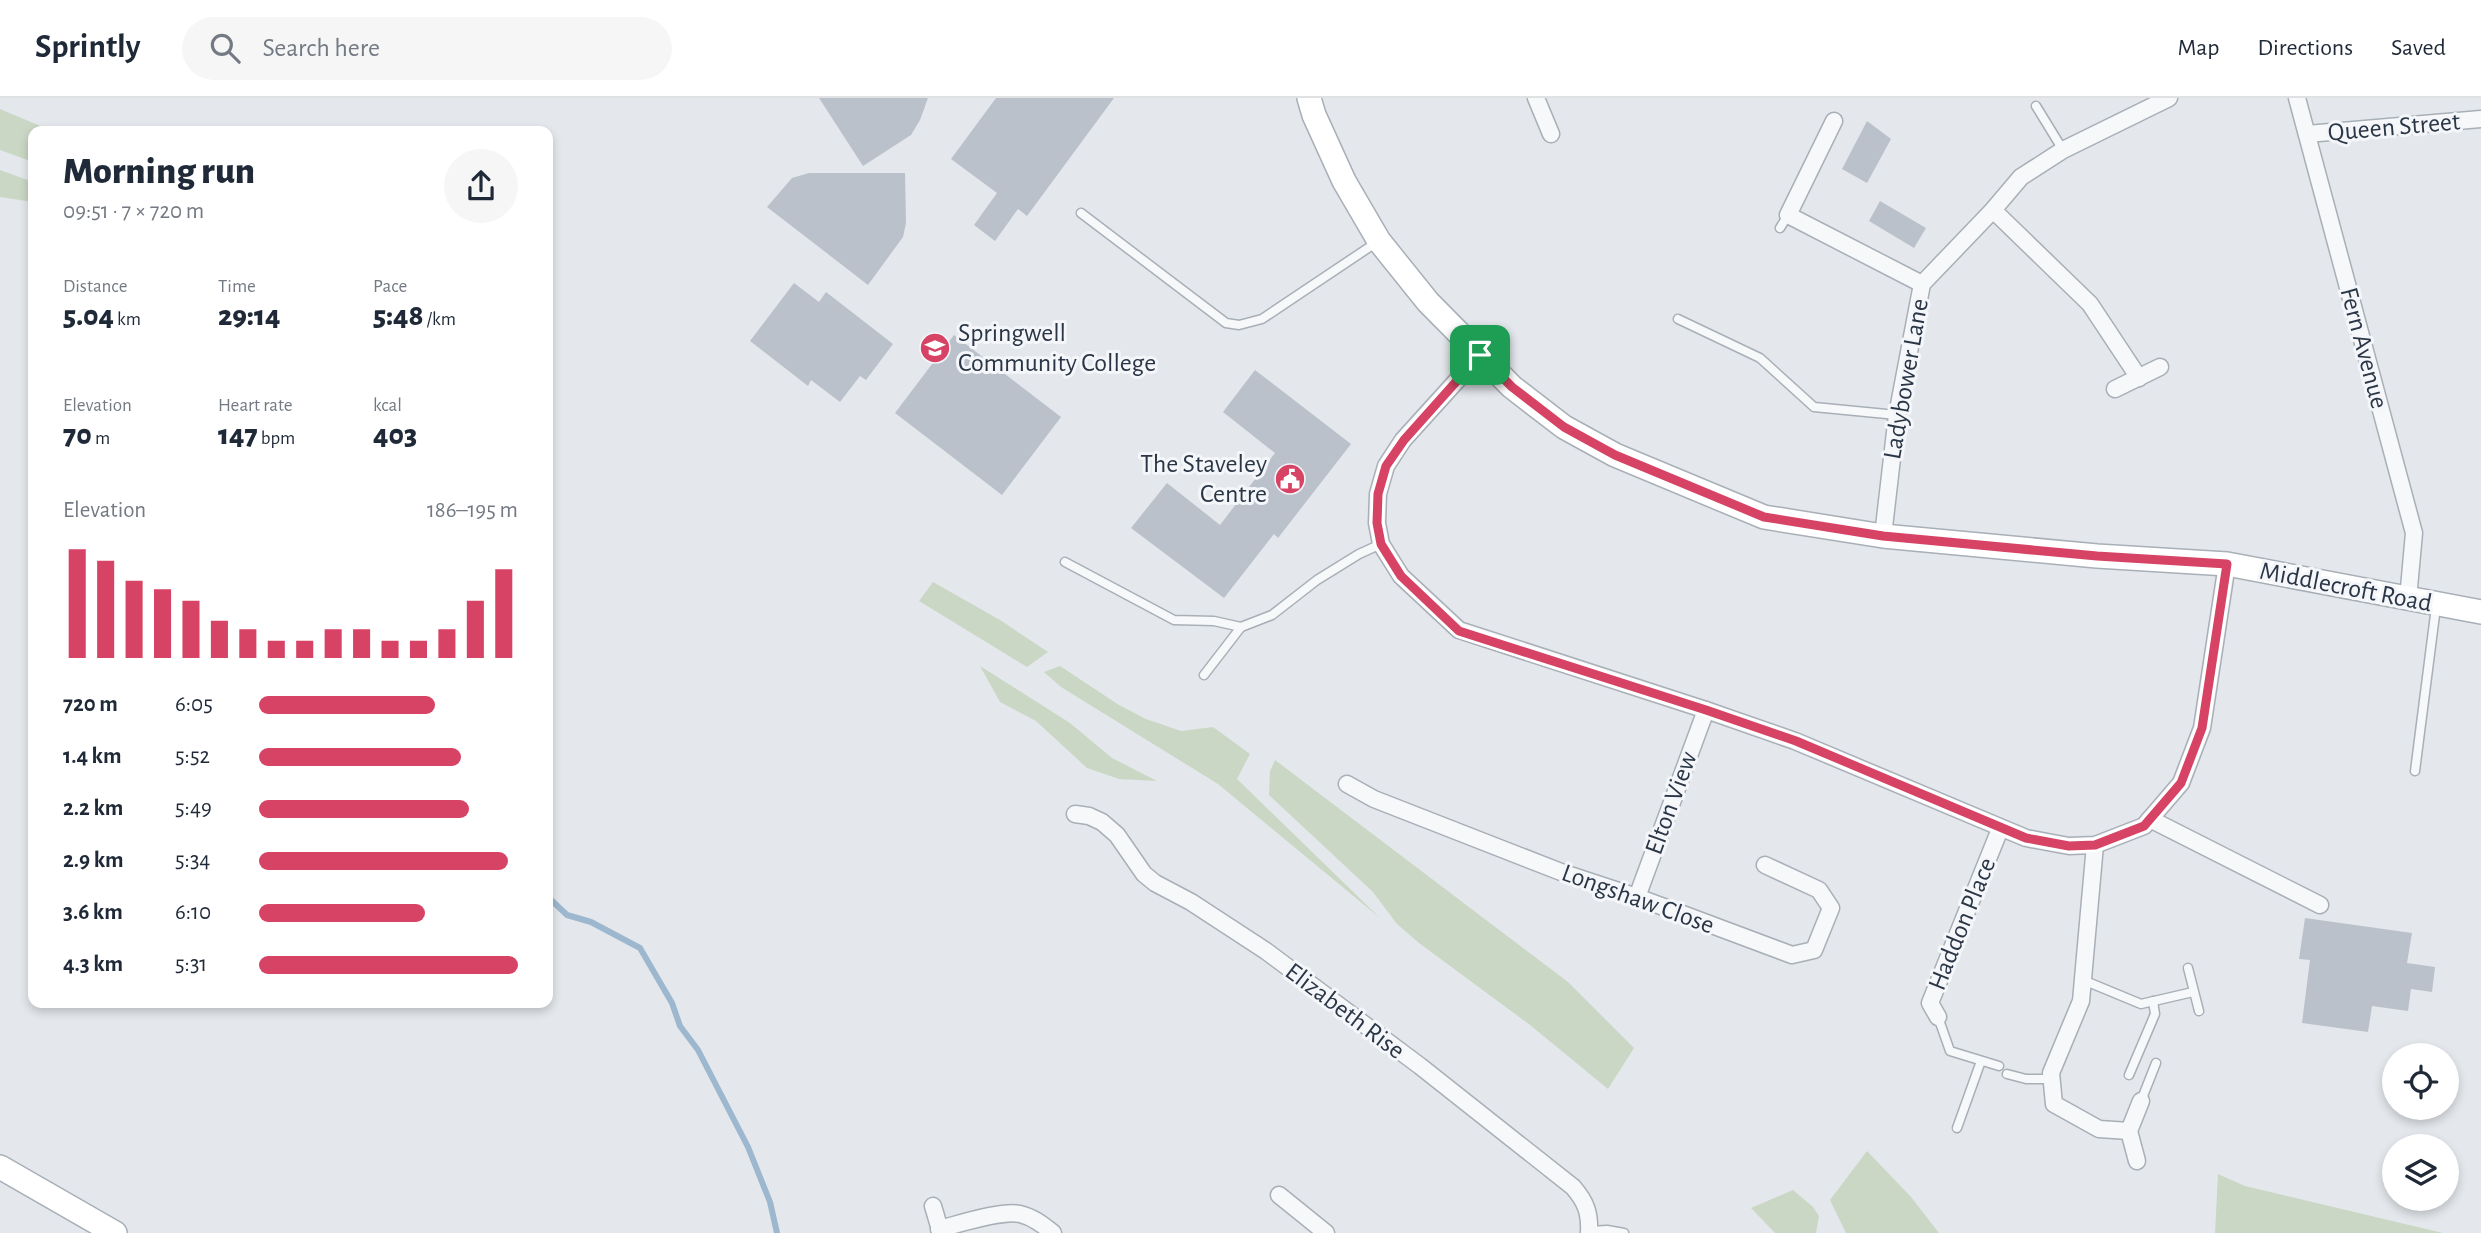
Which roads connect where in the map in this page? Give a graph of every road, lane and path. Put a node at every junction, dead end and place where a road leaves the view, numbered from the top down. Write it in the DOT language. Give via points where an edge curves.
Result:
graph roads {
  1 [pos="1309,98"];
  2 [pos="1536,98"];
  3 [pos="2169,98"];
  4 [pos="2297,98"];
  5 [pos="2036,106"];
  6 [pos="2481,119"];
  7 [pos="1834,121"];
  8 [pos="1551,134"];
  9 [pos="2307,134"];
  10 [pos="2063,150"];
  11 [pos="1993,210"];
  12 [pos="1081,213"];
  13 [pos="1379,241"];
  14 [pos="1922,284"];
  15 [pos="1678,319"];
  16 [pos="1480,355"];
  17 [pos="2160,367"];
  18 [pos="2139,378"];
  19 [pos="2115,389"];
  20 [pos="1897,415"];
  21 [pos="1883,536"];
  22 [pos="1381,544"];
  23 [pos="1065,562"];
  24 [pos="2227,564"];
  25 [pos="2409,599"];
  26 [pos="2436,604"];
  27 [pos="2481,612"];
  28 [pos="1241,627"];
  29 [pos="1204,676"];
  30 [pos="1706,710"];
  31 [pos="2415,771"];
  32 [pos="1347,784"];
  33 [pos="1075,814"];
  34 [pos="2150,819"];
  35 [pos="2000,829"];
  36 [pos="2095,845"];
  37 [pos="1765,865"];
  38 [pos="1637,897"];
  39 [pos="2320,905"];
  40 [pos="2188,968"];
  41 [pos="2082,980"];
  42 [pos="2193,992"];
  43 [pos="2153,1001"];
  44 [pos="2199,1011"];
  45 [pos="1938,1017"];
  46 [pos="1981,1061"];
  47 [pos="2156,1063"];
  48 [pos="2000,1066"];
  49 [pos="2007,1074"];
  50 [pos="2129,1075"];
  51 [pos="2052,1079"];
  52 [pos="2141,1101"];
  53 [pos="1958,1128"];
  54 [pos="2129,1131"];
  55 [pos="2137,1161"];
  56 [pos="0,1167"];
  57 [pos="1279,1195"];
  58 [pos="933,1206"];
  59 [pos="1316,1230"];
  60 [pos="940,1231"];
  61 [pos="1589,1232"];
  62 [pos="115,1233"];
  63 [pos="1053,1233"];
  64 [pos="1624,1233"];
  1 -- 13 [label="street, Middlecroft Road" via="1344,181"];
  2 -- 8 [label="street"];
  3 -- 10 [label="street, Ladybower Lane"];
  4 -- 9 [label="street, Fern Avenue"];
  5 -- 10 [label="lane"];
  6 -- 9 [label="street, Queen Street"];
  7 -- 14 [label="street" via="1784,221"];
  9 -- 25 [label="street, Fern Avenue" via="2414,533"];
  10 -- 11 [label="street, Ladybower Lane" via="2021,177"];
  11 -- 14 [label="street, Ladybower Lane"];
  11 -- 18 [label="street" via="2090,304"];
  12 -- 13 [label="lane" via="1226,323 1239,325 1262,319"];
  13 -- 16 [label="street, Middlecroft Road" via="1427,302"];
  14 -- 20 [label="street, Ladybower Lane"];
  15 -- 20 [label="lane" via="1760,358 1814,407"];
  16 -- 21 [label="street, Middlecroft Road" via="1564,427 1615,455 1764,517"];
  16 -- 22 [label="street" via="1386,466 1378,494"];
  17 -- 18 [label="street"];
  18 -- 19 [label="street"];
  20 -- 21 [label="street, Ladybower Lane"];
  21 -- 24 [label="street, Middlecroft Road"];
  22 -- 28 [label="lane" via="1317,580 1262,620"];
  22 -- 30 [label="street" via="1401,576 1459,631"];
  23 -- 28 [label="lane" via="1174,620"];
  24 -- 25 [label="street, Middlecroft Road"];
  24 -- 34 [label="street" via="2202,728 2181,783"];
  25 -- 26 [label="street, Middlecroft Road"];
  26 -- 27 [label="street, Middlecroft Road"];
  26 -- 31 [label="lane"];
  28 -- 29 [label="lane"];
  30 -- 35 [label="street" via="1796,741"];
  30 -- 38 [label="street, Elton View"];
  32 -- 38 [label="street, Longshaw Close" via="1374,799"];
  33 -- 61 [label="street, Elizabeth Rise" via="1102,822 1155,883 1266,951 1573,1187 1585,1201"];
  34 -- 36 [label="street" via="2144,826"];
  34 -- 39 [label="street"];
  35 -- 36 [label="street" via="2069,846"];
  35 -- 45 [label="street, Haddon Place" via="1930,1003"];
  36 -- 41 [label="street"];
  37 -- 38 [label="street, Longshaw Close" via="1819,890 1831,908 1814,950 1792,955"];
  40 -- 42 [label="lane"];
  41 -- 43 [label="lane" via="2141,1004"];
  41 -- 51 [label="street" via="2081,1001"];
  42 -- 43 [label="lane"];
  42 -- 44 [label="lane"];
  43 -- 50 [label="lane" via="2155,1014"];
  45 -- 46 [label="lane" via="1950,1051"];
  46 -- 48 [label="lane"];
  46 -- 53 [label="lane"];
  47 -- 52 [label="lane"];
  49 -- 51 [label="lane"];
  51 -- 54 [label="street" via="2054,1104 2099,1129"];
  52 -- 54 [label="street"];
  54 -- 55 [label="street"];
  56 -- 62 [label="street"];
  57 -- 59 [label="street"];
  58 -- 60 [label="street"];
  60 -- 63 [label="street" via="1018,1213"];
  61 -- 64 [label="lane"];
}
